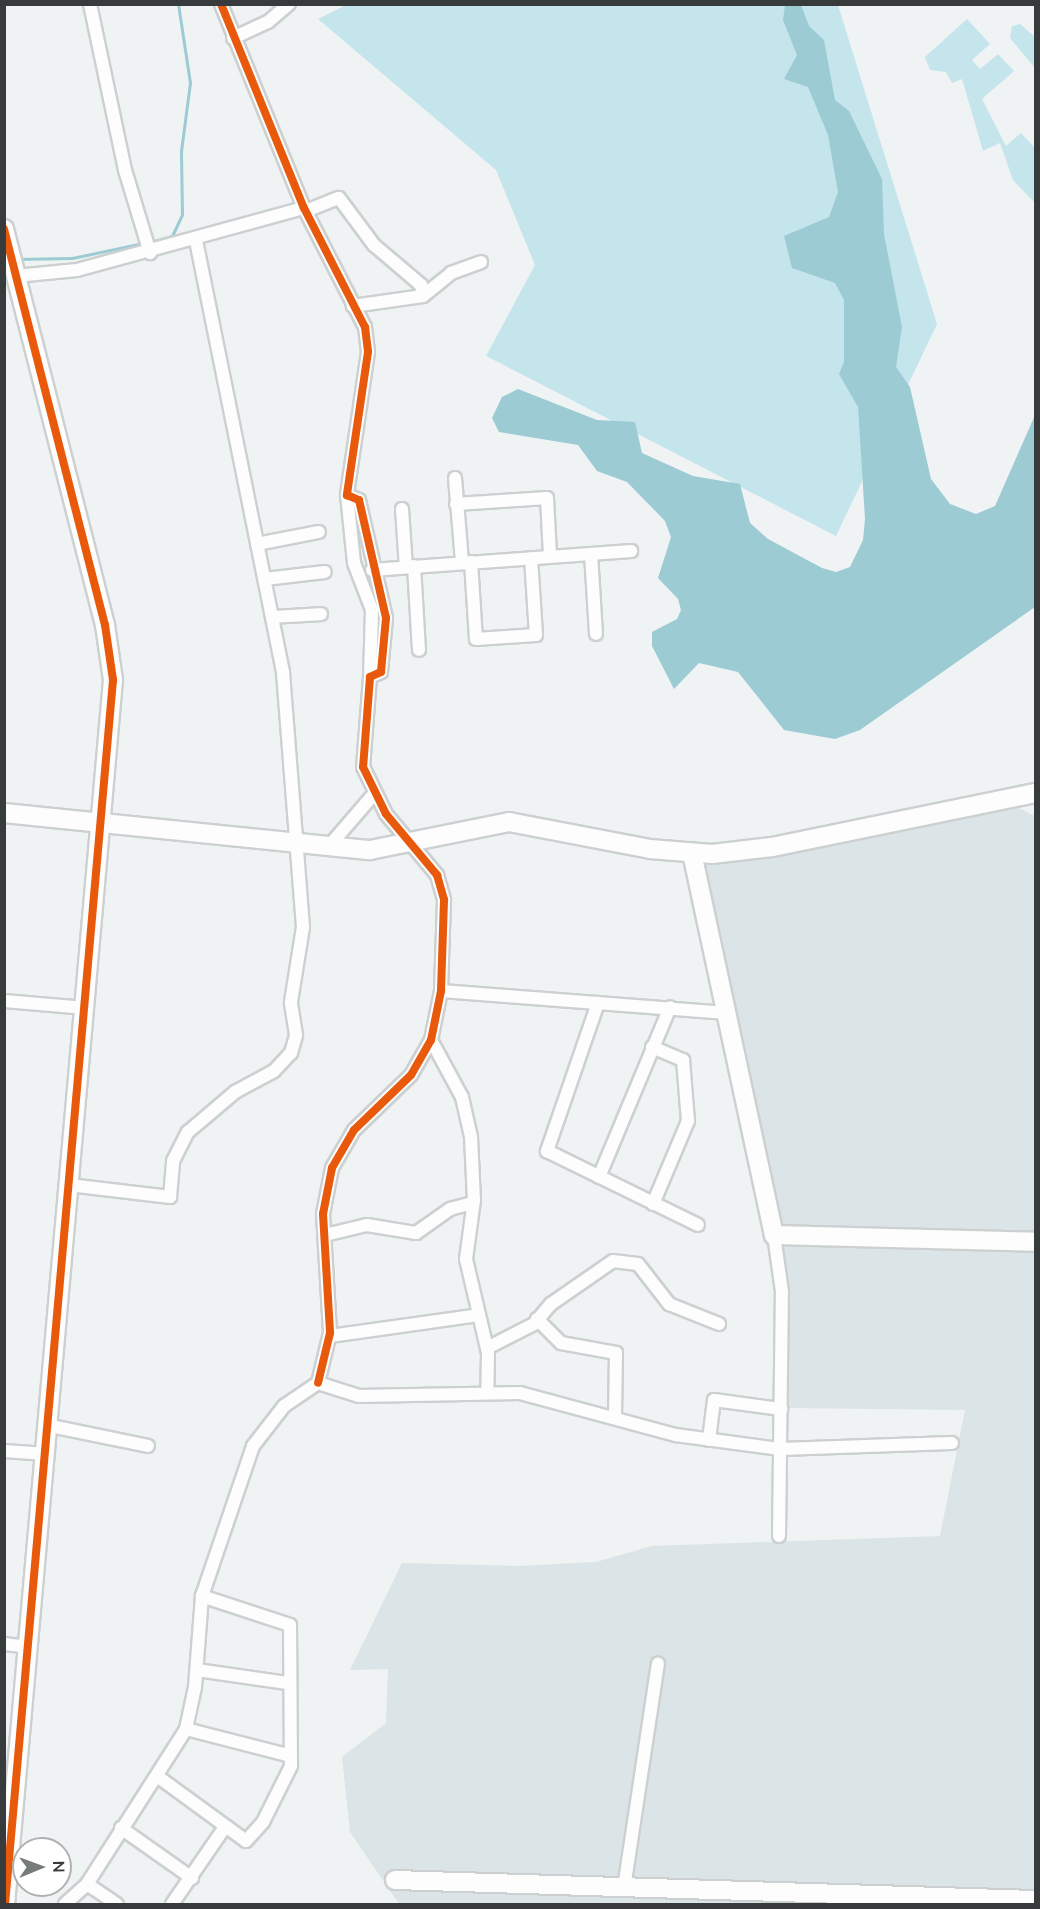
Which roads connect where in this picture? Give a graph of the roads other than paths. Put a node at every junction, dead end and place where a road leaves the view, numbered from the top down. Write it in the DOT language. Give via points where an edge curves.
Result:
graph roads {
  1 [pos="90,4"];
  2 [pos="221,4"];
  3 [pos="289,4"];
  4 [pos="233,38"];
  5 [pos="305,209"];
  6 [pos="4,229"];
  7 [pos="196,241"];
  8 [pos="150,252"];
  9 [pos="481,262"];
  10 [pos="12,274"];
  11 [pos="423,296"];
  12 [pos="353,306"];
  13 [pos="455,478"];
  14 [pos="347,495"];
  15 [pos="456,504"];
  16 [pos="402,509"];
  17 [pos="319,532"];
  18 [pos="257,544"];
  19 [pos="631,551"];
  20 [pos="591,554"];
  21 [pos="550,556"];
  22 [pos="531,558"];
  23 [pos="466,562"];
  24 [pos="410,566"];
  25 [pos="372,570"];
  26 [pos="325,572"];
  27 [pos="265,579"];
  28 [pos="321,614"];
  29 [pos="272,617"];
  30 [pos="596,634"];
  31 [pos="419,650"];
  32 [pos="370,677"];
  33 [pos="1035,793"];
  34 [pos="374,794"];
  35 [pos="4,813"];
  36 [pos="103,822"];
  37 [pos="297,841"];
  38 [pos="330,845"];
  39 [pos="414,846"];
  40 [pos="692,853"];
  41 [pos="441,991"];
  42 [pos="4,1001"];
  43 [pos="598,1003"];
  44 [pos="670,1007"];
  45 [pos="86,1008"];
  46 [pos="727,1013"];
  47 [pos="431,1040"];
  48 [pos="652,1047"];
  49 [pos="598,1177"];
  50 [pos="69,1185"];
  51 [pos="473,1203"];
  52 [pos="653,1204"];
  53 [pos="698,1225"];
  54 [pos="325,1235"];
  55 [pos="774,1235"];
  56 [pos="1035,1242"];
  57 [pos="479,1315"];
  58 [pos="537,1320"];
  59 [pos="719,1324"];
  60 [pos="330,1336"];
  61 [pos="487,1348"];
  62 [pos="318,1383"];
  63 [pos="487,1392"];
  64 [pos="782,1409"];
  65 [pos="615,1418"];
  66 [pos="46,1425"];
  67 [pos="709,1440"];
  68 [pos="952,1443"];
  69 [pos="148,1446"];
  70 [pos="780,1449"];
  71 [pos="4,1452"];
  72 [pos="43,1454"];
  73 [pos="779,1536"];
  74 [pos="202,1596"];
  75 [pos="4,1644"];
  76 [pos="28,1647"];
  77 [pos="658,1664"];
  78 [pos="197,1670"];
  79 [pos="286,1683"];
  80 [pos="186,1730"];
  81 [pos="291,1756"];
  82 [pos="157,1776"];
  83 [pos="225,1827"];
  84 [pos="121,1828"];
  85 [pos="192,1878"];
  86 [pos="395,1880"];
  87 [pos="87,1884"];
  88 [pos="624,1888"];
  89 [pos="1035,1900"];
  90 [pos="5,1905"];
  91 [pos="65,1905"];
  92 [pos="117,1905"];
  93 [pos="172,1905"];
  1 -- 8 [label="street" via="125,170"];
  2 -- 4 [label="street"];
  3 -- 4 [label="street" via="268,22"];
  4 -- 5 [label="street"];
  5 -- 7 [label="street"];
  5 -- 11 [label="street" via="339,198 369,239 421,285"];
  5 -- 12 [label="street"];
  6 -- 10 [label="street" via="11,250"];
  7 -- 8 [label="street"];
  7 -- 18 [label="street"];
  8 -- 10 [label="street" via="77,270"];
  9 -- 11 [label="street" via="452,273"];
  10 -- 36 [label="street" via="110,652 112,717"];
  11 -- 12 [label="street"];
  12 -- 14 [label="street" via="365,327 368,352"];
  13 -- 15 [label="street"];
  14 -- 25 [label="street" via="359,500"];
  14 -- 32 [label="street" via="354,563 372,610"];
  15 -- 21 [label="street" via="547,498"];
  15 -- 23 [label="street"];
  16 -- 24 [label="street"];
  17 -- 18 [label="street"];
  18 -- 27 [label="street"];
  19 -- 20 [label="street"];
  20 -- 21 [label="street"];
  20 -- 30 [label="street"];
  21 -- 22 [label="street"];
  22 -- 23 [label="street"];
  22 -- 23 [label="street" via="536,635 476,639"];
  23 -- 24 [label="street"];
  24 -- 25 [label="street"];
  24 -- 31 [label="street"];
  25 -- 32 [label="street" via="386,618 381,672"];
  26 -- 27 [label="street"];
  27 -- 29 [label="street"];
  28 -- 29 [label="street"];
  29 -- 37 [label="street" via="283,672"];
  32 -- 34 [label="street" via="362,750"];
  33 -- 40 [label="street" via="771,847"];
  34 -- 38 [label="street"];
  34 -- 39 [label="street"];
  35 -- 36 [label="street"];
  36 -- 37 [label="street"];
  36 -- 45 [label="street"];
  37 -- 38 [label="street"];
  37 -- 50 [label="street" via="303,949 292,994 297,1035 291,1053 188,1132 173,1161 170,1197"];
  38 -- 39 [label="street" via="387,851"];
  39 -- 40 [label="street" via="455,830 509,822"];
  39 -- 41 [label="street" via="436,875 444,900"];
  40 -- 46 [label="street"];
  41 -- 43 [label="street"];
  41 -- 47 [label="street"];
  42 -- 45 [label="street"];
  43 -- 44 [label="street"];
  43 -- 49 [label="street" via="547,1151"];
  44 -- 46 [label="street"];
  44 -- 48 [label="street"];
  45 -- 50 [label="street"];
  46 -- 55 [label="street"];
  47 -- 51 [label="street" via="462,1097 471,1137"];
  47 -- 54 [label="street" via="411,1075 354,1130 332,1168"];
  48 -- 49 [label="street"];
  48 -- 52 [label="street" via="683,1059 688,1121"];
  49 -- 52 [label="street"];
  50 -- 66 [label="street"];
  51 -- 54 [label="street" via="450,1209 416,1233 367,1225"];
  51 -- 57 [label="street" via="466,1259"];
  52 -- 53 [label="street"];
  54 -- 60 [label="street"];
  55 -- 56 [label="street"];
  55 -- 64 [label="street" via="782,1292"];
  57 -- 60 [label="street"];
  57 -- 61 [label="street"];
  58 -- 59 [label="street" via="551,1304 613,1261 638,1264 669,1304"];
  58 -- 61 [label="street" via="499,1346"];
  58 -- 65 [label="street" via="561,1343 615,1353"];
  60 -- 62 [label="street"];
  61 -- 63 [label="street"];
  62 -- 63 [label="street" via="358,1396"];
  62 -- 74 [label="street" via="284,1406 253,1446"];
  63 -- 65 [label="street" via="520,1393"];
  64 -- 67 [label="street" via="714,1400"];
  64 -- 70 [label="street"];
  65 -- 67 [label="street"];
  66 -- 69 [label="street"];
  66 -- 72 [label="street"];
  67 -- 70 [label="street"];
  68 -- 70 [label="street"];
  70 -- 73 [label="street"];
  71 -- 72 [label="street"];
  72 -- 76 [label="street"];
  74 -- 78 [label="street"];
  74 -- 79 [label="street" via="290,1625"];
  75 -- 76 [label="street"];
  76 -- 90 [label="street"];
  77 -- 88 [label="street"];
  78 -- 79 [label="street"];
  78 -- 80 [label="street"];
  79 -- 81 [label="street"];
  80 -- 81 [label="street"];
  80 -- 82 [label="street"];
  81 -- 83 [label="street" via="263,1822 246,1841"];
  82 -- 83 [label="street"];
  82 -- 84 [label="street"];
  83 -- 85 [label="street"];
  84 -- 85 [label="street"];
  84 -- 87 [label="street"];
  85 -- 93 [label="street"];
  86 -- 88 [label="street"];
  87 -- 91 [label="street"];
  87 -- 92 [label="street"];
  88 -- 89 [label="street"];
}
